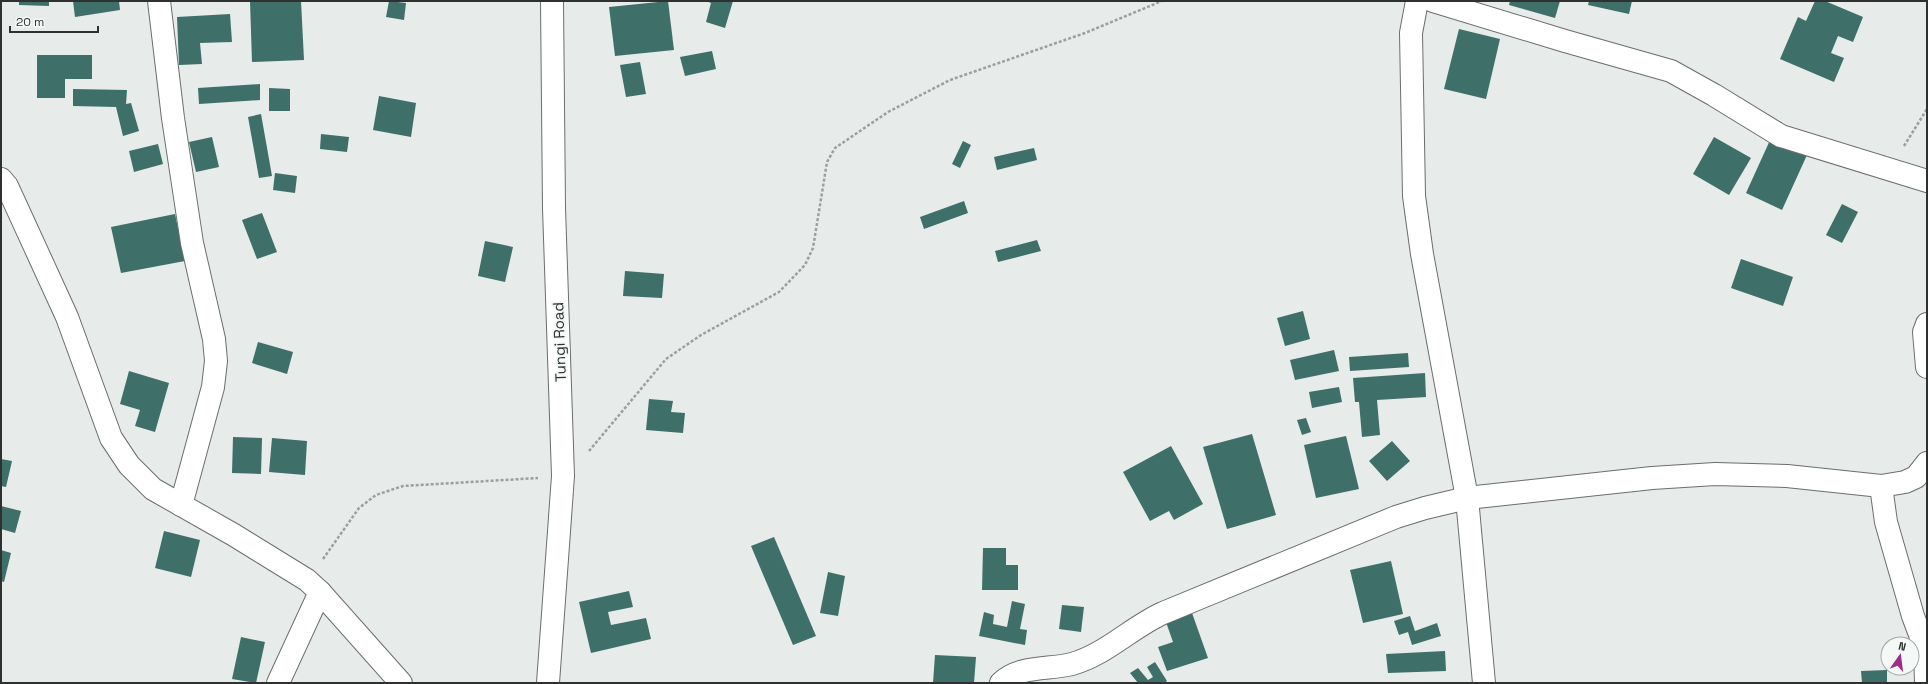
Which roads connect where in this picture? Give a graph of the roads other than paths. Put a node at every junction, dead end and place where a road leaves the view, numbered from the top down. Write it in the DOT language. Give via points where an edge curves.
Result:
graph roads {
  1 [pos="159,1"];
  2 [pos="552,1"];
  3 [pos="1417,1"];
  4 [pos="1433,1"];
  5 [pos="1,178"];
  6 [pos="1927,181"];
  7 [pos="1927,324"];
  8 [pos="1927,367"];
  9 [pos="1927,463"];
  10 [pos="1881,486"];
  11 [pos="1466,498"];
  12 [pos="180,504"];
  13 [pos="313,586"];
  14 [pos="278,683"];
  15 [pos="401,683"];
  16 [pos="548,683"];
  17 [pos="1001,683"];
  18 [pos="1484,683"];
  19 [pos="1926,683"];
  1 -- 12 [label="street" via="192,243 214,339 216,361 213,387"];
  2 -- 16 [label="street, Tungi Road" via="554,208 563,480"];
  3 -- 11 [label="street" via="1412,33 1414,196"];
  4 -- 6 [label="street" via="1565,42 1672,71 1782,136"];
  5 -- 12 [label="street" via="67,317 111,438 129,465 153,489"];
  7 -- 8 [label="street" via="1924,332"];
  9 -- 10 [label="street" via="1916,477 1905,482"];
  10 -- 11 [label="street" via="1787,476 1715,474 1652,478"];
  10 -- 19 [label="street" via="1886,522 1913,616 1925,648"];
  11 -- 17 [label="street" via="1396,517 1152,617 1088,658 1071,664 1012,674"];
  11 -- 18 [label="street"];
  12 -- 13 [label="street"];
  13 -- 14 [label="street"];
  13 -- 15 [label="street"];
}
